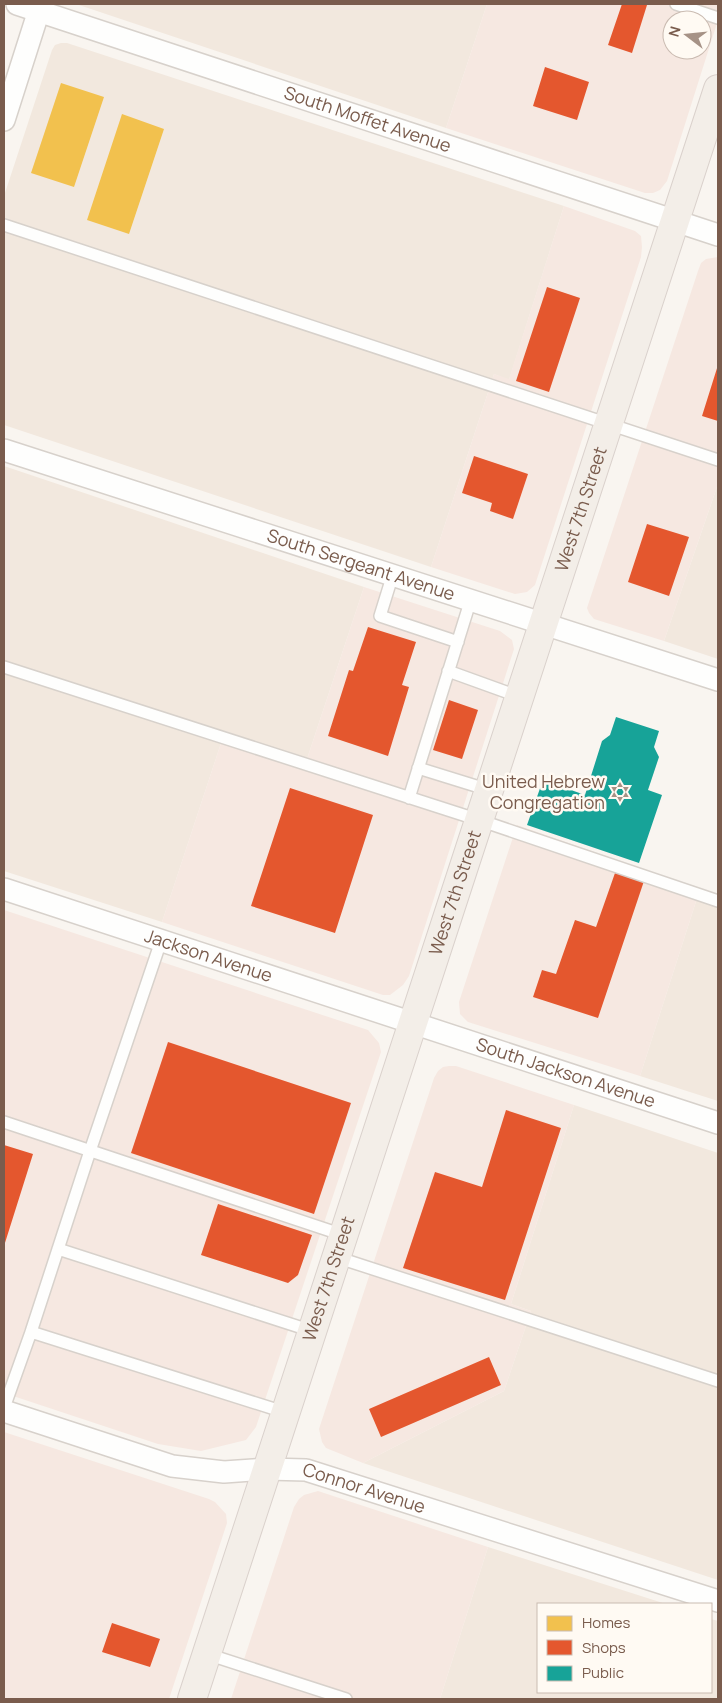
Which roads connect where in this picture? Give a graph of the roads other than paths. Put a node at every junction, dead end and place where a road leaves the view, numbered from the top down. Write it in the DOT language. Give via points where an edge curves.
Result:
graph roads {
  1 [pos="17,4"];
  2 [pos="676,4"];
  3 [pos="40,7"];
  4 [pos="718,18"];
  5 [pos="718,89"];
  6 [pos="4,120"];
  7 [pos="675,222"];
  8 [pos="4,225"];
  9 [pos="718,236"];
  10 [pos="608,424"];
  11 [pos="4,450"];
  12 [pos="718,460"];
  13 [pos="393,574"];
  14 [pos="471,599"];
  15 [pos="545,623"];
  16 [pos="458,642"];
  17 [pos="4,667"];
  18 [pos="448,672"];
  19 [pos="718,680"];
  20 [pos="520,697"];
  21 [pos="418,768"];
  22 [pos="489,790"];
  23 [pos="409,798"];
  24 [pos="479,820"];
  25 [pos="4,889"];
  26 [pos="718,901"];
  27 [pos="161,941"];
  28 [pos="413,1024"];
  29 [pos="4,1122"];
  30 [pos="718,1123"];
  31 [pos="90,1151"];
  32 [pos="340,1246"];
  33 [pos="58,1249"];
  34 [pos="312,1331"];
  35 [pos="31,1332"];
  36 [pos="718,1381"];
  37 [pos="4,1410"];
  38 [pos="284,1412"];
  39 [pos="267,1469"];
  40 [pos="718,1601"];
  41 [pos="207,1654"];
  42 [pos="192,1699"];
  43 [pos="346,1699"];
  1 -- 3 [label="street, South Moffet Avenue"];
  2 -- 4 [label="lane"];
  3 -- 6 [label="street"];
  3 -- 7 [label="street, South Moffet Avenue"];
  5 -- 7 [label="main road, West 7th Street"];
  7 -- 9 [label="street, South Moffet Avenue"];
  7 -- 10 [label="main road, West 7th Street"];
  8 -- 10 [label="lane"];
  10 -- 12 [label="lane"];
  10 -- 15 [label="main road, West 7th Street"];
  11 -- 13 [label="street, South Sergeant Avenue"];
  13 -- 14 [label="street, South Sergeant Avenue"];
  13 -- 16 [label="lane" via="380,616"];
  14 -- 15 [label="street, South Sergeant Avenue"];
  14 -- 16 [label="lane"];
  15 -- 19 [label="street, South Sergeant Avenue"];
  15 -- 20 [label="main road, West 7th Street"];
  16 -- 18 [label="lane"];
  17 -- 23 [label="lane"];
  18 -- 20 [label="lane"];
  18 -- 21 [label="lane"];
  20 -- 22 [label="main road, West 7th Street"];
  21 -- 22 [label="lane"];
  21 -- 23 [label="lane"];
  22 -- 24 [label="main road, West 7th Street"];
  23 -- 24 [label="lane"];
  24 -- 26 [label="lane"];
  24 -- 28 [label="main road, West 7th Street"];
  25 -- 27 [label="street, Jackson Avenue"];
  27 -- 28 [label="street, Jackson Avenue"];
  27 -- 31 [label="lane"];
  28 -- 30 [label="street, South Jackson Avenue"];
  28 -- 32 [label="main road, West 7th Street"];
  29 -- 31 [label="lane"];
  31 -- 32 [label="lane"];
  31 -- 33 [label="lane"];
  32 -- 34 [label="main road, West 7th Street"];
  32 -- 36 [label="lane"];
  33 -- 34 [label="lane"];
  33 -- 35 [label="lane"];
  34 -- 38 [label="main road, West 7th Street"];
  35 -- 37 [label="lane"];
  35 -- 38 [label="lane"];
  37 -- 39 [label="street, Connor Avenue" via="172,1466 224,1472"];
  38 -- 39 [label="main road, West 7th Street"];
  39 -- 40 [label="street, Connor Avenue" via="306,1470"];
  39 -- 41 [label="main road, West 7th Street"];
  41 -- 42 [label="main road, West 7th Street"];
  41 -- 43 [label="lane"];
}
